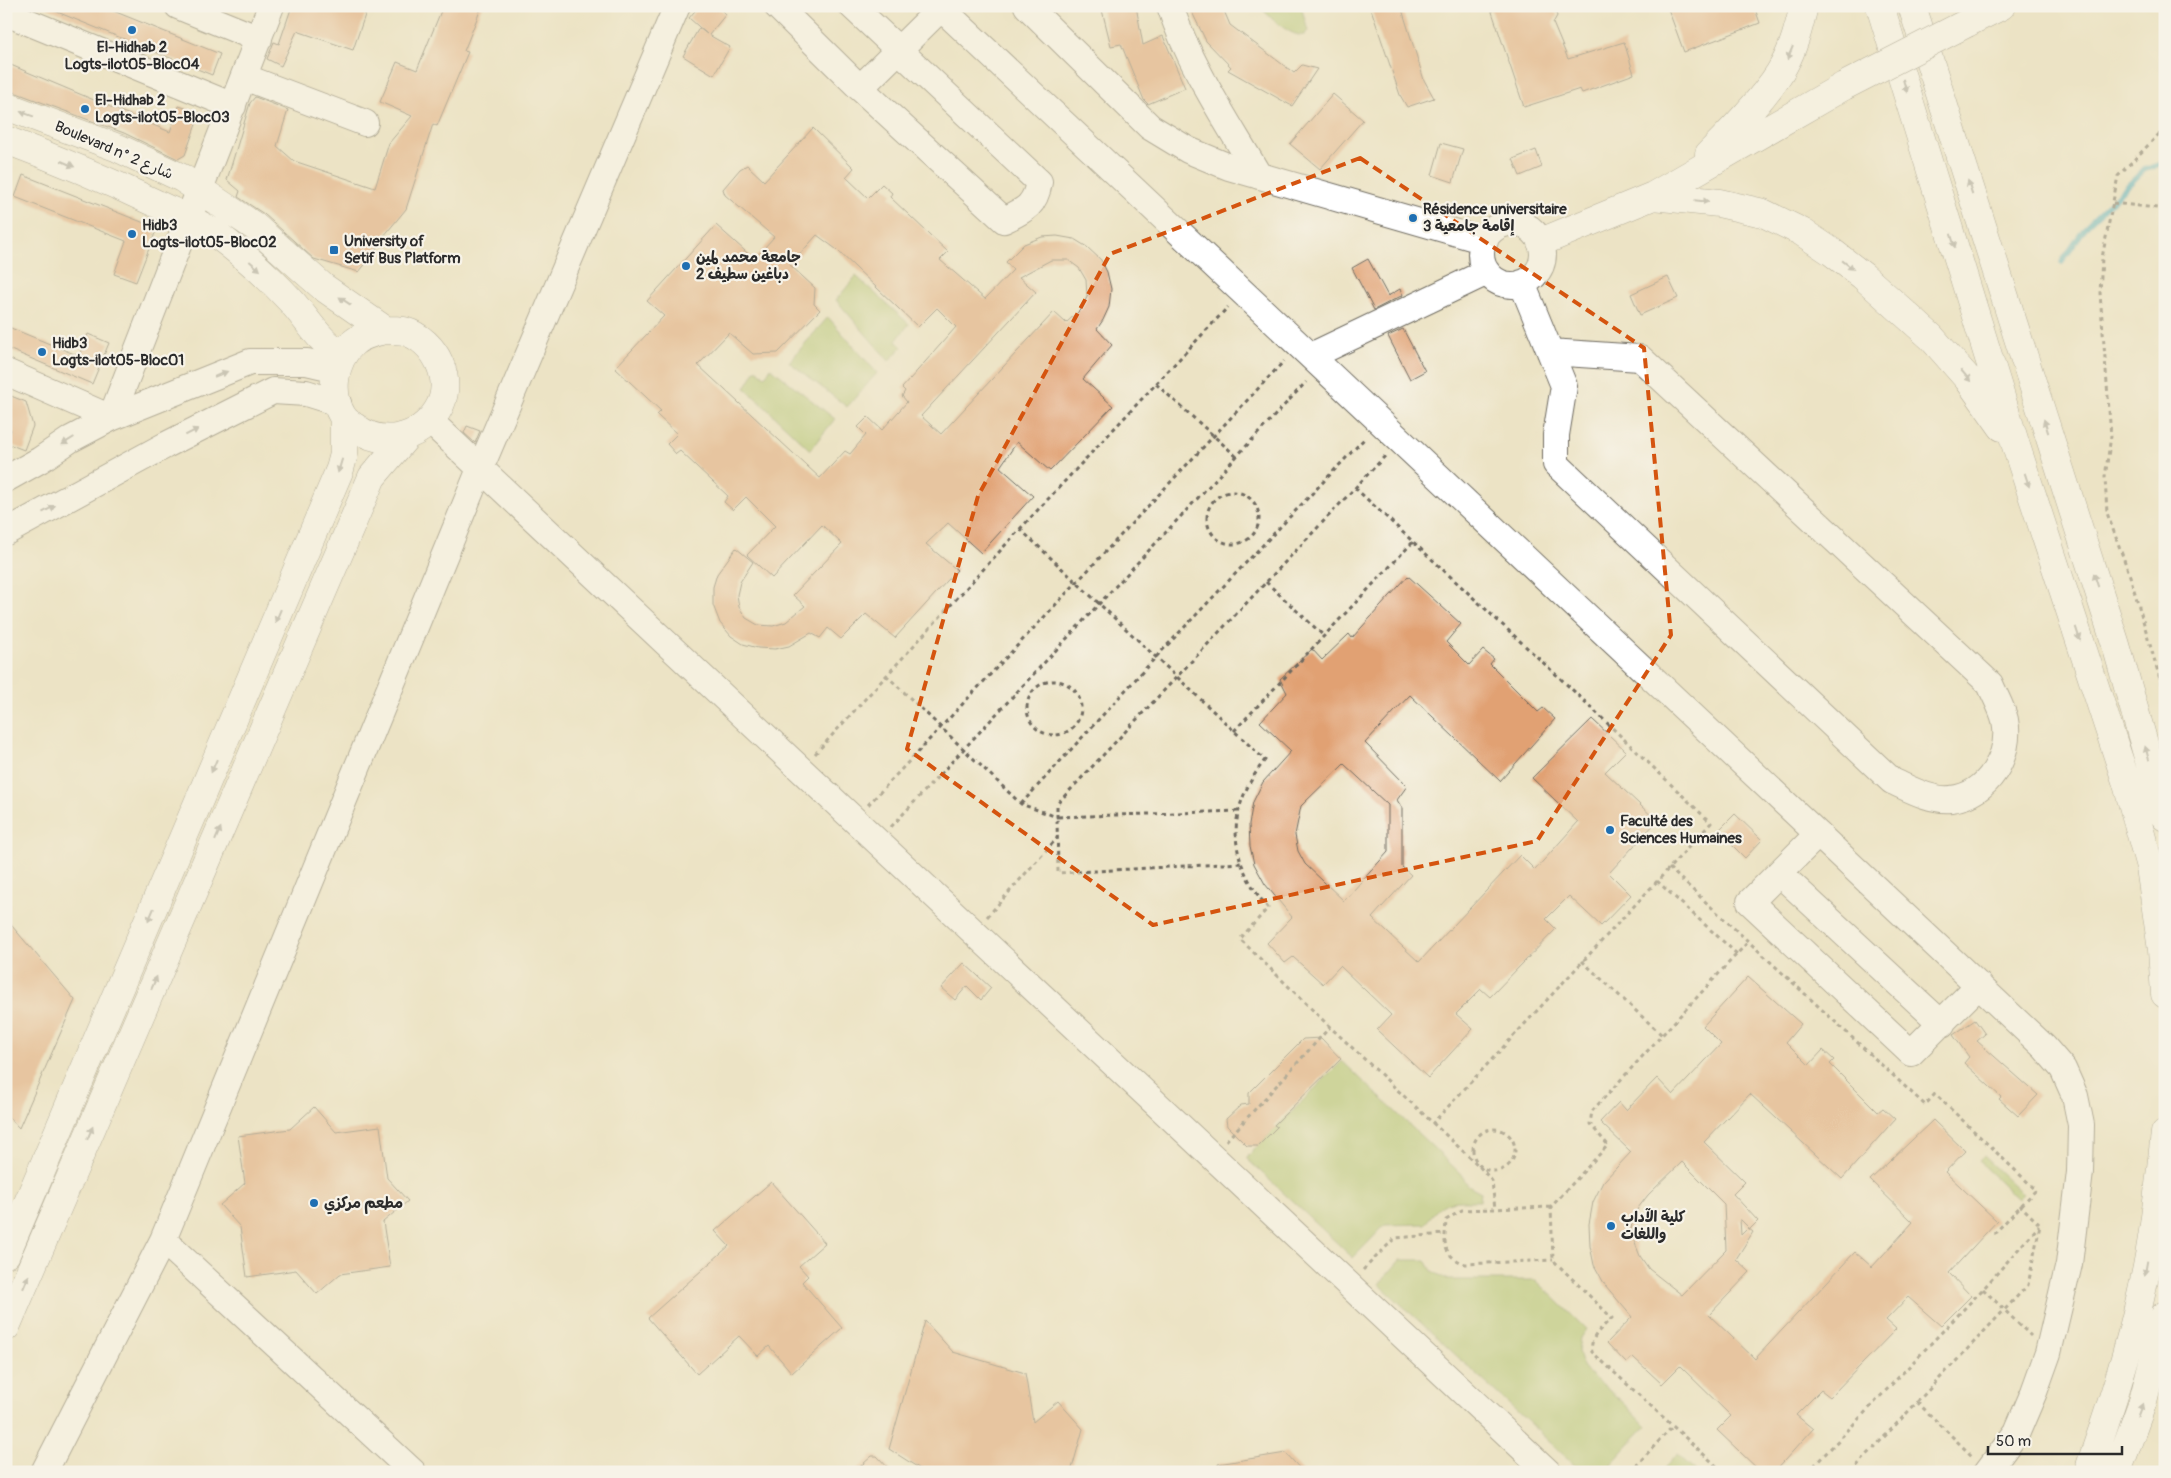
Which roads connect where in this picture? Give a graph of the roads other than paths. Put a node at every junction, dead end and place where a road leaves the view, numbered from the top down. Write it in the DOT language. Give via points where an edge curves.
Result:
graph roads {
  1 [pos="178,6"];
  2 [pos="271,6"];
  3 [pos="677,6"];
  4 [pos="777,6"];
  5 [pos="852,6"];
  6 [pos="1027,6"];
  7 [pos="1170,6"];
  8 [pos="1804,6"];
  9 [pos="1880,6"];
  10 [pos="1912,6"];
  11 [pos="2001,6"];
  12 [pos="940,7"];
  13 [pos="6,13"];
  14 [pos="259,39"];
  15 [pos="899,50"];
  16 [pos="244,77"];
  17 [pos="860,88"];
  18 [pos="6,106"];
  19 [pos="233,106"];
  20 [pos="365,123"];
  21 [pos="6,140"];
  22 [pos="1691,172"];
  23 [pos="1259,176"];
  24 [pos="200,190"];
  25 [pos="1653,196"];
  26 [pos="189,219"];
  27 [pos="1484,241"];
  28 [pos="1541,242"];
  29 [pos="1487,272"];
  30 [pos="1522,283"];
  31 [pos="384,330"];
  32 [pos="1550,352"];
  33 [pos="1310,356"];
  34 [pos="340,362"];
  35 [pos="6,372"];
  36 [pos="341,410"];
  37 [pos="111,418"];
  38 [pos="430,421"];
  39 [pos="406,437"];
  40 [pos="2017,449"];
  41 [pos="480,469"];
  42 [pos="6,479"];
  43 [pos="6,532"];
  44 [pos="2165,817"];
  45 [pos="1818,834"];
  46 [pos="1780,873"];
  47 [pos="1979,985"];
  48 [pos="2165,994"];
  49 [pos="1942,1024"];
  50 [pos="2165,1133"];
  51 [pos="163,1240"];
  52 [pos="6,1254"];
  53 [pos="2165,1315"];
  54 [pos="6,1327"];
  55 [pos="44,1472"];
  56 [pos="413,1472"];
  57 [pos="1548,1472"];
  58 [pos="1988,1472"];
  59 [pos="2088,1472"];
  60 [pos="2117,1472"];
  1 -- 14 [label="street"];
  2 -- 14 [label="street"];
  3 -- 41 [label="street"];
  4 -- 17 [label="street"];
  5 -- 15 [label="street"];
  6 -- 23 [label="street" via="1150,127 1188,150"];
  7 -- 23 [label="street" via="1185,46"];
  8 -- 22 [label="main road, one-way" via="1796,38 1784,66 1721,142"];
  9 -- 40 [label="main road, one-way"];
  44 -- 10 [label="main road, one-way" via="2116,645"];
  11 -- 22 [label="main road, bridge" via="1844,86"];
  12 -- 15 [label="street"];
  12 -- 33 [label="street"];
  13 -- 19 [label="street"];
  14 -- 16 [label="street"];
  15 -- 17 [label="street"];
  15 -- 17 [label="street" via="1040,182 1036,198 1024,210 1004,220"];
  16 -- 19 [label="street"];
  16 -- 20 [label="street"];
  24 -- 18 [label="main road, Boulevard n° شارع 2, one-way" via="118,148"];
  19 -- 24 [label="street"];
  21 -- 26 [label="main road, Boulevard n° شارع 2, one-way" via="58,159"];
  22 -- 25 [label="main road"];
  23 -- 27 [label="street"];
  24 -- 26 [label="street"];
  31 -- 24 [label="main road, Boulevard n° شارع 2, one-way" via="323,287 254,226"];
  25 -- 28 [label="main road"];
  25 -- 40 [label="main road, one-way" via="1719,203 1763,213 1802,232 1832,252 1931,337 1968,379"];
  26 -- 34 [label="main road, Boulevard n° شارع 2, one-way" via="219,236 259,269 290,300"];
  26 -- 37 [label="street"];
  27 -- 28 [label="street" via="1498,227 1513,224 1527,227"];
  27 -- 29 [label="street" via="1482,256"];
  28 -- 30 [label="street" via="1542,262 1538,271"];
  29 -- 30 [label="street" via="1502,284"];
  29 -- 33 [label="street"];
  30 -- 32 [label="street"];
  31 -- 34 [label="main road" via="366,334 353,343"];
  31 -- 38 [label="main road" via="403,331 420,339 434,352 442,369 444,387 440,406"];
  32 -- 32 [label="street" via="1564,386 1556,435 1556,464 1892,781 1919,794 1950,799 1973,792 1995,773 2005,747 2005,720 1990,684 1640,358"];
  33 -- 45 [label="street"];
  34 -- 36 [label="main road" via="334,385"];
  37 -- 34 [label="street, one-way" via="250,362"];
  35 -- 37 [label="street"];
  36 -- 39 [label="main road" via="359,430 374,437 390,440"];
  43 -- 36 [label="street, one-way" via="274,391 306,393"];
  36 -- 52 [label="main road, one-way" via="344,454 340,469"];
  37 -- 42 [label="street, one-way"];
  38 -- 39 [label="main road"];
  38 -- 41 [label="street"];
  54 -- 39 [label="main road, one-way" via="372,477"];
  40 -- 48 [label="main road, one-way" via="2127,784 2150,867"];
  41 -- 51 [label="street"];
  41 -- 57 [label="street"];
  45 -- 46 [label="street"];
  45 -- 47 [label="street"];
  46 -- 49 [label="street"];
  46 -- 49 [label="street" via="1750,902 1911,1053"];
  47 -- 49 [label="street"];
  47 -- 58 [label="street" via="2064,1070 2075,1096 2081,1125 2080,1172 2069,1264 2048,1352 2017,1432"];
  50 -- 59 [label="main road, one-way" via="2144,1280 2126,1358"];
  51 -- 55 [label="street"];
  51 -- 56 [label="street"];
  60 -- 53 [label="main road, one-way" via="2143,1401"];
}
